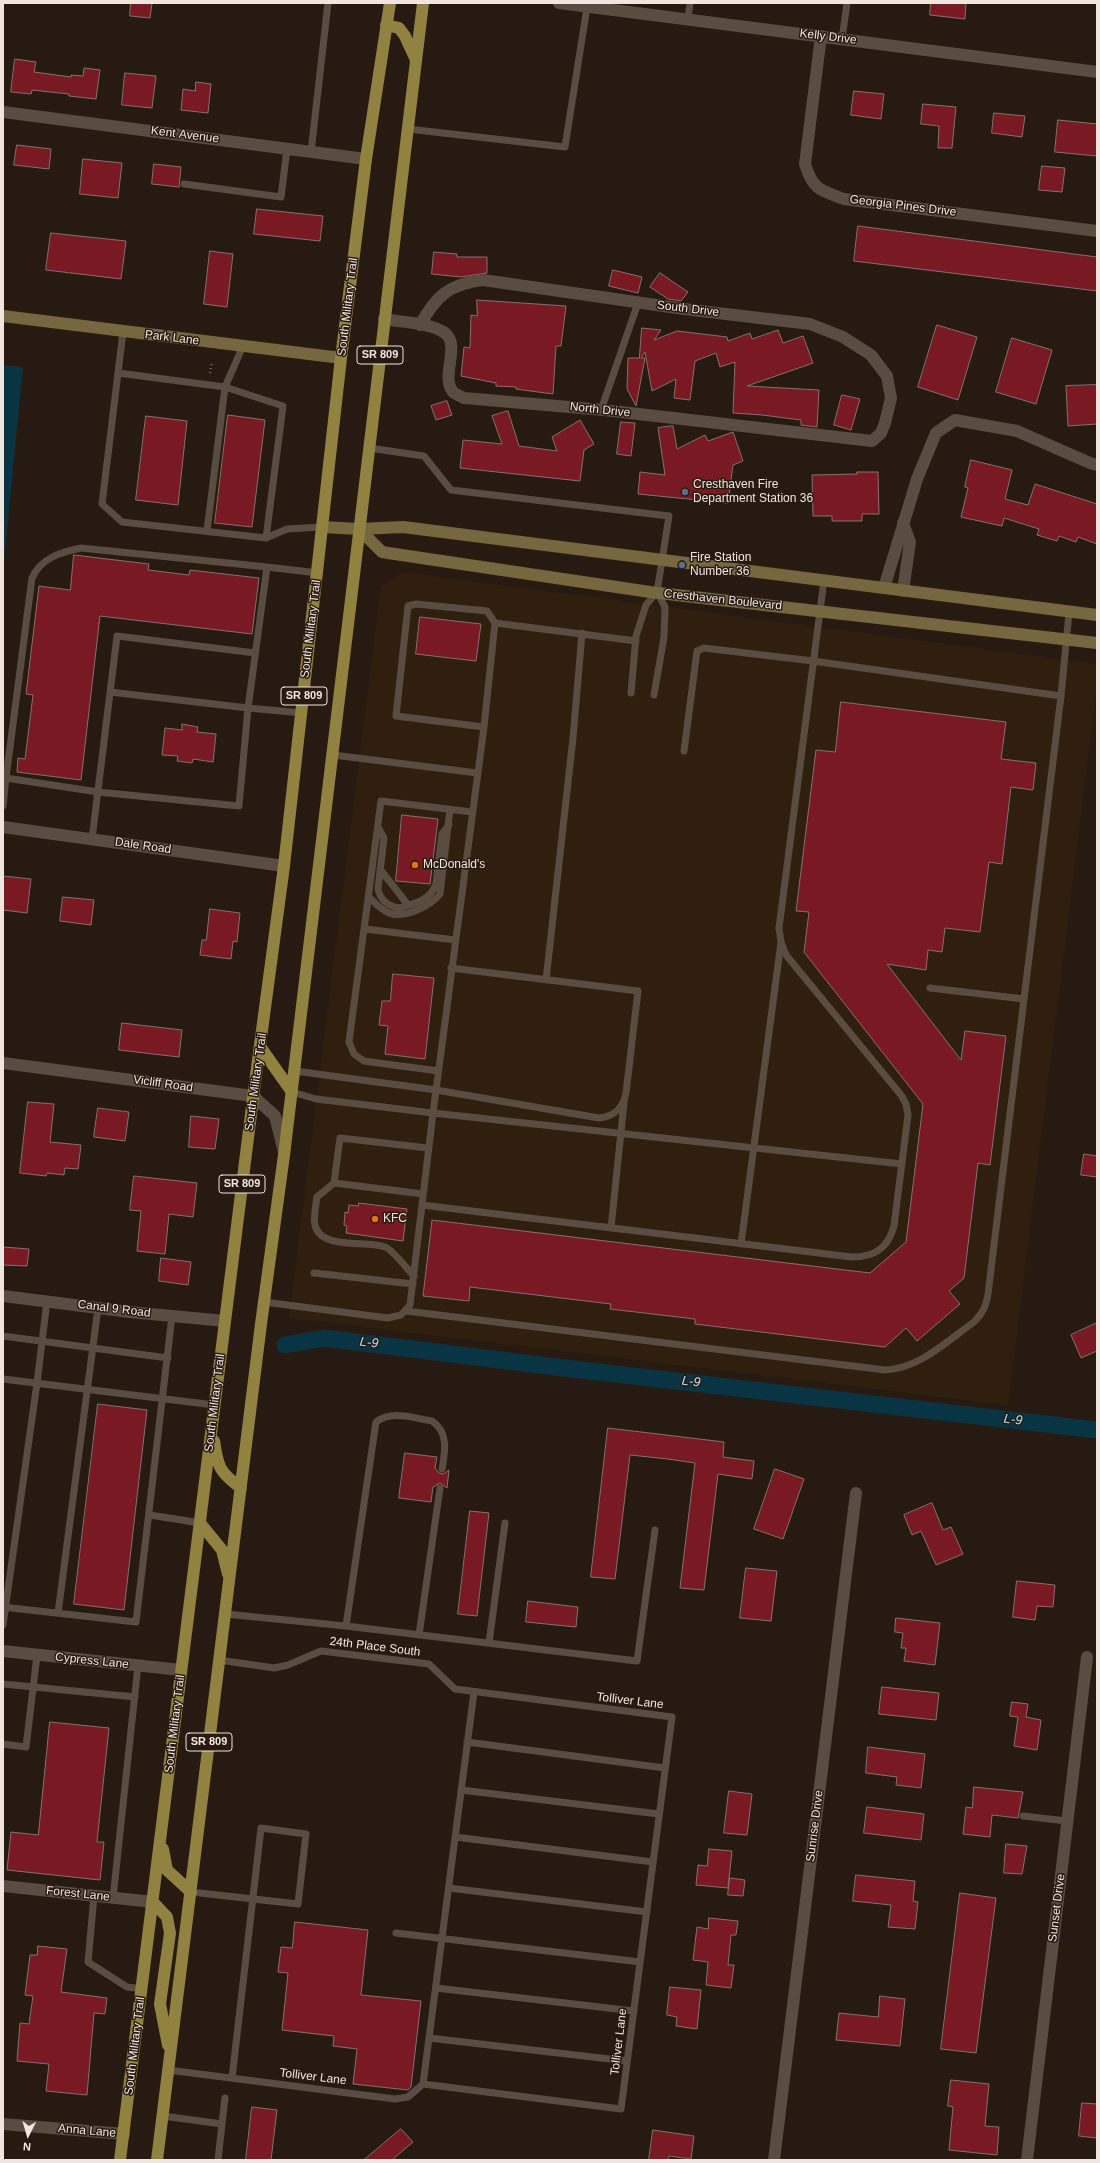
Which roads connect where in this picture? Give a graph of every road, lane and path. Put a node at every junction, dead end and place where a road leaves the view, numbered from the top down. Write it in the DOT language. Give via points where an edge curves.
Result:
graph roads {
  1 [pos="328,3"];
  2 [pos="390,3"];
  3 [pos="423,3"];
  4 [pos="559,3"];
  5 [pos="690,3"];
  6 [pos="847,3"];
  7 [pos="587,6"];
  8 [pos="605,6"];
  9 [pos="688,19"];
  10 [pos="386,25"];
  11 [pos="821,36"];
  12 [pos="842,39"];
  13 [pos="416,61"];
  14 [pos="1097,72"];
  15 [pos="3,112"];
  16 [pos="408,129"];
  17 [pos="287,149"];
  18 [pos="311,152"];
  19 [pos="366,159"];
  20 [pos="184,184"];
  21 [pos="1097,231"];
  22 [pos="638,303"];
  23 [pos="3,316"];
  24 [pos="384,319"];
  25 [pos="420,325"];
  26 [pos="124,332"];
  27 [pos="243,346"];
  28 [pos="342,358"];
  29 [pos="212,362"];
  30 [pos="118,373"];
  31 [pos="210,374"];
  32 [pos="225,387"];
  33 [pos="601,410"];
  34 [pos="872,441"];
  35 [pos="369,448"];
  36 [pos="1097,465"];
  37 [pos="903,523"];
  38 [pos="322,527"];
  39 [pos="359,529"];
  40 [pos="207,531"];
  41 [pos="266,538"];
  42 [pos="662,560"];
  43 [pos="267,567"];
  44 [pos="318,573"];
  45 [pos="824,580"];
  46 [pos="884,588"];
  47 [pos="903,591"];
  48 [pos="657,592"];
  49 [pos="821,610"];
  50 [pos="1069,613"];
  51 [pos="1097,615"];
  52 [pos="496,623"];
  53 [pos="582,633"];
  54 [pos="636,641"];
  55 [pos="1065,641"];
  56 [pos="1097,644"];
  57 [pos="255,653"];
  58 [pos="813,661"];
  59 [pos="110,692"];
  60 [pos="631,693"];
  61 [pos="654,696"];
  62 [pos="1061,696"];
  63 [pos="248,708"];
  64 [pos="302,713"];
  65 [pos="484,727"];
  66 [pos="684,751"];
  67 [pos="332,755"];
  68 [pos="478,772"];
  69 [pos="6,778"];
  70 [pos="98,792"];
  71 [pos="3,806"];
  72 [pos="450,809"];
  73 [pos="472,812"];
  74 [pos="449,825"];
  75 [pos="3,827"];
  76 [pos="378,827"];
  77 [pos="92,839"];
  78 [pos="284,866"];
  79 [pos="380,869"];
  80 [pos="369,897"];
  81 [pos="408,905"];
  82 [pos="365,929"];
  83 [pos="455,940"];
  84 [pos="781,942"];
  85 [pos="451,968"];
  86 [pos="546,980"];
  87 [pos="930,988"];
  88 [pos="1024,998"];
  89 [pos="261,1048"];
  90 [pos="3,1063"];
  91 [pos="295,1071"];
  92 [pos="438,1071"];
  93 [pos="436,1090"];
  94 [pos="292,1092"];
  95 [pos="253,1096"];
  96 [pos="624,1102"];
  97 [pos="433,1113"];
  98 [pos="621,1134"];
  99 [pos="428,1148"];
  100 [pos="754,1148"];
  101 [pos="284,1155"];
  102 [pos="902,1164"];
  103 [pos="334,1183"];
  104 [pos="423,1194"];
  105 [pos="422,1205"];
  106 [pos="611,1228"];
  107 [pos="741,1244"];
  108 [pos="314,1273"];
  109 [pos="414,1276"];
  110 [pos="413,1284"];
  111 [pos="3,1296"];
  112 [pos="47,1301"];
  113 [pos="264,1302"];
  114 [pos="98,1308"];
  115 [pos="406,1311"];
  116 [pos="172,1316"];
  117 [pos="225,1320"];
  118 [pos="3,1336"];
  119 [pos="42,1341"];
  120 [pos="93,1347"];
  121 [pos="168,1358"];
  122 [pos="3,1379"];
  123 [pos="38,1383"];
  124 [pos="87,1389"];
  125 [pos="163,1399"];
  126 [pos="214,1405"];
  127 [pos="212,1428"];
  128 [pos="442,1469"];
  129 [pos="241,1488"];
  130 [pos="440,1488"];
  131 [pos="856,1493"];
  132 [pos="150,1515"];
  133 [pos="505,1523"];
  134 [pos="200,1524"];
  135 [pos="655,1530"];
  136 [pos="230,1579"];
  137 [pos="4,1607"];
  138 [pos="58,1613"];
  139 [pos="225,1614"];
  140 [pos="3,1625"];
  141 [pos="346,1626"];
  142 [pos="419,1635"];
  143 [pos="489,1643"];
  144 [pos="3,1651"];
  145 [pos="37,1655"];
  146 [pos="1087,1657"];
  147 [pos="219,1660"];
  148 [pos="138,1665"];
  149 [pos="181,1670"];
  150 [pos="3,1684"];
  151 [pos="33,1687"];
  152 [pos="474,1692"];
  153 [pos="135,1697"];
  154 [pos="467,1742"];
  155 [pos="3,1744"];
  156 [pos="665,1768"];
  157 [pos="461,1790"];
  158 [pos="659,1814"];
  159 [pos="1023,1816"];
  160 [pos="1067,1821"];
  161 [pos="455,1837"];
  162 [pos="160,1838"];
  163 [pos="653,1862"];
  164 [pos="3,1886"];
  165 [pos="449,1888"];
  166 [pos="191,1892"];
  167 [pos="94,1896"];
  168 [pos="113,1898"];
  169 [pos="253,1898"];
  170 [pos="153,1902"];
  171 [pos="646,1912"];
  172 [pos="396,1933"];
  173 [pos="442,1938"];
  174 [pos="640,1962"];
  175 [pos="436,1988"];
  176 [pos="142,1989"];
  177 [pos="634,2012"];
  178 [pos="429,2038"];
  179 [pos="170,2056"];
  180 [pos="627,2061"];
  181 [pos="168,2070"];
  182 [pos="232,2078"];
  183 [pos="423,2084"];
  184 [pos="225,2098"];
  185 [pos="163,2116"];
  186 [pos="3,2124"];
  187 [pos="222,2124"];
  188 [pos="124,2134"];
  189 [pos="120,2160"];
  190 [pos="157,2160"];
  191 [pos="218,2160"];
  192 [pos="775,2160"];
  193 [pos="1027,2160"];
  1 -- 18 [label="lane"];
  2 -- 10 [label="main road, South Military Trail / SR 809"];
  3 -- 13 [label="main road, SR 809"];
  4 -- 7 [label="street, Kelly Drive"];
  5 -- 9 [label="lane"];
  6 -- 12 [label="lane"];
  7 -- 8 [label="street, Kelly Drive"];
  7 -- 16 [label="lane" via="565,146"];
  8 -- 9 [label="street, Kelly Drive"];
  9 -- 11 [label="street, Kelly Drive"];
  10 -- 13 [label="main road" via="399,28"];
  10 -- 19 [label="main road, South Military Trail / SR 809"];
  11 -- 12 [label="street, Kelly Drive"];
  11 -- 21 [label="street, Georgia Pines Drive" via="805,164 810,180 822,190 844,199"];
  12 -- 14 [label="street, Kelly Drive"];
  13 -- 16 [label="main road, SR 809"];
  15 -- 17 [label="street, Kent Avenue"];
  16 -- 24 [label="main road, SR 809"];
  17 -- 18 [label="street, Kent Avenue"];
  17 -- 20 [label="lane" via="281,196"];
  18 -- 19 [label="street, Kent Avenue"];
  19 -- 28 [label="main road, South Military Trail / SR 809"];
  22 -- 25 [label="street, South Drive" via="483,280 449,290 439,297"];
  22 -- 33 [label="lane"];
  22 -- 34 [label="street, South Drive" via="810,324 843,337 871,355 887,376 891,398 885,424 881,433"];
  23 -- 26 [label="street, Park Lane"];
  24 -- 25 [label="street, North Drive"];
  24 -- 35 [label="main road, SR 809"];
  25 -- 33 [label="street, North Drive" via="436,328 446,334 451,344 448,382 454,392 464,398"];
  26 -- 27 [label="street, Park Lane"];
  26 -- 30 [label="lane"];
  27 -- 28 [label="street, Park Lane"];
  27 -- 32 [label="lane"];
  28 -- 38 [label="main road, South Military Trail / SR 809"];
  29 -- 31 [label="path"];
  30 -- 32 [label="lane"];
  30 -- 40 [label="lane" via="102,504 122,522"];
  32 -- 40 [label="lane"];
  32 -- 41 [label="lane" via="283,406"];
  33 -- 34 [label="street, North Drive"];
  35 -- 39 [label="main road, SR 809"];
  35 -- 42 [label="lane" via="424,456 451,490 669,516"];
  36 -- 37 [label="street" via="1017,431 954,420 936,433 917,479"];
  37 -- 46 [label="street"];
  37 -- 47 [label="street" via="910,542"];
  38 -- 39 [label="street"];
  38 -- 41 [label="lane" via="287,529"];
  38 -- 44 [label="main road, South Military Trail / SR 809"];
  39 -- 42 [label="street" via="403,527"];
  39 -- 48 [label="street, Cresthaven Boulevard" via="382,552"];
  39 -- 67 [label="main road, SR 809"];
  40 -- 41 [label="lane"];
  42 -- 45 [label="street"];
  42 -- 48 [label="lane"];
  43 -- 44 [label="lane"];
  43 -- 57 [label="lane"];
  43 -- 69 [label="lane" via="81,548 63,552 36,569 32,578"];
  44 -- 64 [label="main road, South Military Trail / SR 809"];
  45 -- 46 [label="street"];
  45 -- 49 [label="lane"];
  46 -- 47 [label="street"];
  47 -- 50 [label="street"];
  48 -- 49 [label="street, Cresthaven Boulevard"];
  48 -- 54 [label="lane" via="646,605"];
  48 -- 61 [label="lane" via="665,607 664,637"];
  49 -- 55 [label="street, Cresthaven Boulevard"];
  49 -- 58 [label="lane"];
  50 -- 51 [label="street"];
  50 -- 55 [label="lane"];
  52 -- 53 [label="lane"];
  52 -- 65 [label="lane"];
  52 -- 65 [label="lane" via="487,611 416,604 408,606 396,716"];
  53 -- 54 [label="lane"];
  53 -- 86 [label="lane"];
  54 -- 60 [label="lane"];
  55 -- 56 [label="street, Cresthaven Boulevard"];
  55 -- 62 [label="lane"];
  57 -- 59 [label="lane" via="117,636"];
  57 -- 63 [label="lane"];
  58 -- 62 [label="lane"];
  58 -- 66 [label="lane" via="704,648 697,651"];
  58 -- 84 [label="lane" via="779,928"];
  59 -- 63 [label="lane"];
  59 -- 70 [label="lane"];
  62 -- 88 [label="lane"];
  63 -- 64 [label="lane"];
  63 -- 70 [label="lane" via="239,806"];
  64 -- 78 [label="main road, South Military Trail / SR 809"];
  65 -- 68 [label="lane"];
  67 -- 68 [label="lane"];
  67 -- 91 [label="main road, SR 809"];
  68 -- 73 [label="lane"];
  69 -- 70 [label="lane"];
  69 -- 71 [label="lane"];
  70 -- 77 [label="lane"];
  72 -- 73 [label="lane"];
  72 -- 74 [label="lane"];
  72 -- 76 [label="lane" via="381,801"];
  73 -- 83 [label="lane"];
  74 -- 80 [label="lane" via="440,894 433,903 398,915 390,914"];
  74 -- 81 [label="lane" via="442,834 433,891 427,897"];
  75 -- 77 [label="street, Dale Road"];
  76 -- 79 [label="lane" via="384,838"];
  76 -- 80 [label="lane"];
  77 -- 78 [label="street, Dale Road"];
  78 -- 89 [label="main road, South Military Trail / SR 809"];
  79 -- 81 [label="lane"];
  79 -- 81 [label="lane" via="378,889 384,902 398,908"];
  80 -- 82 [label="lane"];
  82 -- 83 [label="lane"];
  82 -- 92 [label="lane" via="350,1048 364,1061"];
  83 -- 85 [label="lane"];
  84 -- 100 [label="lane"];
  84 -- 102 [label="lane" via="786,955 906,1104 908,1114"];
  85 -- 86 [label="lane"];
  85 -- 92 [label="lane"];
  86 -- 96 [label="lane" via="638,991"];
  87 -- 88 [label="lane"];
  88 -- 115 [label="lane" via="986,1305 982,1315 974,1322 911,1365 885,1370"];
  89 -- 94 [label="main road"];
  89 -- 95 [label="main road, South Military Trail / SR 809"];
  90 -- 95 [label="street, Vicliff Road"];
  91 -- 93 [label="lane"];
  91 -- 94 [label="main road, SR 809"];
  92 -- 93 [label="lane"];
  93 -- 96 [label="lane" via="599,1118 614,1114"];
  93 -- 97 [label="lane"];
  94 -- 97 [label="lane" via="316,1099"];
  94 -- 101 [label="main road, SR 809"];
  95 -- 101 [label="street" via="275,1116"];
  95 -- 117 [label="main road, South Military Trail / SR 809"];
  96 -- 98 [label="lane"];
  97 -- 98 [label="lane"];
  97 -- 99 [label="lane"];
  98 -- 100 [label="lane"];
  98 -- 106 [label="lane"];
  99 -- 103 [label="lane" via="340,1138"];
  99 -- 104 [label="lane"];
  100 -- 102 [label="lane"];
  100 -- 107 [label="lane"];
  101 -- 113 [label="main road, SR 809"];
  102 -- 107 [label="lane" via="891,1237 875,1254 852,1258"];
  103 -- 104 [label="lane"];
  103 -- 109 [label="lane" via="317,1197 315,1227 322,1236 332,1241 385,1247"];
  104 -- 105 [label="lane"];
  105 -- 106 [label="lane"];
  105 -- 109 [label="lane"];
  106 -- 107 [label="lane"];
  108 -- 110 [label="lane"];
  109 -- 110 [label="lane"];
  110 -- 115 [label="lane" via="410,1305"];
  111 -- 112 [label="street, Canal 9 Road"];
  112 -- 114 [label="street, Canal 9 Road"];
  112 -- 119 [label="lane"];
  113 -- 115 [label="lane" via="388,1318"];
  113 -- 129 [label="main road, SR 809"];
  114 -- 116 [label="street, Canal 9 Road"];
  114 -- 120 [label="lane"];
  116 -- 117 [label="street, Canal 9 Road"];
  116 -- 121 [label="lane"];
  117 -- 126 [label="main road, South Military Trail / SR 809"];
  118 -- 119 [label="lane"];
  119 -- 120 [label="lane"];
  119 -- 123 [label="lane"];
  120 -- 121 [label="lane"];
  120 -- 124 [label="lane"];
  121 -- 125 [label="lane"];
  122 -- 123 [label="lane"];
  123 -- 124 [label="lane"];
  123 -- 137 [label="lane"];
  124 -- 125 [label="lane"];
  124 -- 138 [label="lane"];
  125 -- 126 [label="lane"];
  125 -- 132 [label="lane"];
  126 -- 127 [label="main road, South Military Trail / SR 809"];
  127 -- 129 [label="main road" via="218,1463 224,1476"];
  127 -- 134 [label="main road, South Military Trail / SR 809"];
  128 -- 141 [label="lane" via="446,1446 442,1432 436,1424 396,1415 389,1415 376,1422"];
  129 -- 136 [label="main road, SR 809"];
  130 -- 142 [label="lane"];
  131 -- 192 [label="street, Sunrise Drive"];
  132 -- 134 [label="lane"];
  132 -- 138 [label="lane" via="136,1622"];
  133 -- 143 [label="lane"];
  134 -- 136 [label="main road" via="222,1550"];
  134 -- 149 [label="main road, South Military Trail / SR 809"];
  135 -- 143 [label="lane" via="637,1661"];
  136 -- 139 [label="main road, SR 809"];
  137 -- 138 [label="lane"];
  137 -- 140 [label="lane"];
  139 -- 141 [label="lane"];
  139 -- 147 [label="main road, SR 809"];
  141 -- 142 [label="lane"];
  142 -- 143 [label="lane"];
  144 -- 145 [label="street, Cypress Lane"];
  145 -- 148 [label="street, Cypress Lane"];
  145 -- 151 [label="lane"];
  146 -- 160 [label="street, Sunset Drive"];
  147 -- 152 [label="lane, 24th Place South" via="274,1668 321,1651 429,1664 455,1689"];
  147 -- 166 [label="main road, SR 809"];
  148 -- 149 [label="street, Cypress Lane"];
  148 -- 153 [label="lane"];
  149 -- 162 [label="main road, South Military Trail / SR 809"];
  150 -- 151 [label="lane"];
  151 -- 153 [label="lane"];
  151 -- 155 [label="lane" via="26,1746"];
  152 -- 154 [label="lane"];
  152 -- 156 [label="lane, Tolliver Lane" via="672,1717"];
  153 -- 168 [label="lane"];
  154 -- 156 [label="lane"];
  154 -- 157 [label="lane"];
  156 -- 158 [label="lane, Tolliver Lane"];
  157 -- 158 [label="lane"];
  157 -- 161 [label="lane"];
  158 -- 163 [label="lane, Tolliver Lane"];
  159 -- 160 [label="lane"];
  160 -- 193 [label="street, Sunset Drive"];
  161 -- 163 [label="lane"];
  161 -- 165 [label="lane"];
  162 -- 166 [label="main road" via="167,1870"];
  162 -- 170 [label="main road, South Military Trail / SR 809"];
  163 -- 171 [label="lane, Tolliver Lane"];
  164 -- 167 [label="street, Forest Lane"];
  165 -- 171 [label="lane"];
  165 -- 173 [label="lane"];
  166 -- 169 [label="lane"];
  166 -- 179 [label="main road, SR 809"];
  167 -- 168 [label="street, Forest Lane"];
  167 -- 176 [label="lane" via="88,1962 127,1987"];
  168 -- 170 [label="street, Forest Lane"];
  169 -- 169 [label="lane" via="261,1828 306,1834 298,1904"];
  169 -- 182 [label="lane"];
  170 -- 176 [label="main road, South Military Trail / SR 809"];
  170 -- 179 [label="main road" via="167,1917 170,1933 160,2004"];
  171 -- 174 [label="lane, Tolliver Lane"];
  172 -- 173 [label="lane"];
  173 -- 174 [label="lane"];
  173 -- 175 [label="lane"];
  174 -- 177 [label="lane, Tolliver Lane"];
  175 -- 177 [label="lane"];
  175 -- 178 [label="lane"];
  176 -- 188 [label="main road, South Military Trail / SR 809"];
  177 -- 180 [label="lane, Tolliver Lane"];
  178 -- 180 [label="lane"];
  178 -- 183 [label="lane"];
  179 -- 181 [label="main road, SR 809"];
  180 -- 183 [label="lane, Tolliver Lane" via="621,2110"];
  181 -- 182 [label="lane, Tolliver Lane"];
  181 -- 185 [label="main road, SR 809"];
  182 -- 183 [label="lane, Tolliver Lane" via="395,2099 408,2097"];
  184 -- 187 [label="lane"];
  185 -- 187 [label="lane"];
  185 -- 190 [label="main road, SR 809"];
  186 -- 188 [label="street, Anna Lane"];
  187 -- 191 [label="lane"];
  188 -- 189 [label="main road, South Military Trail / SR 809"];
}
